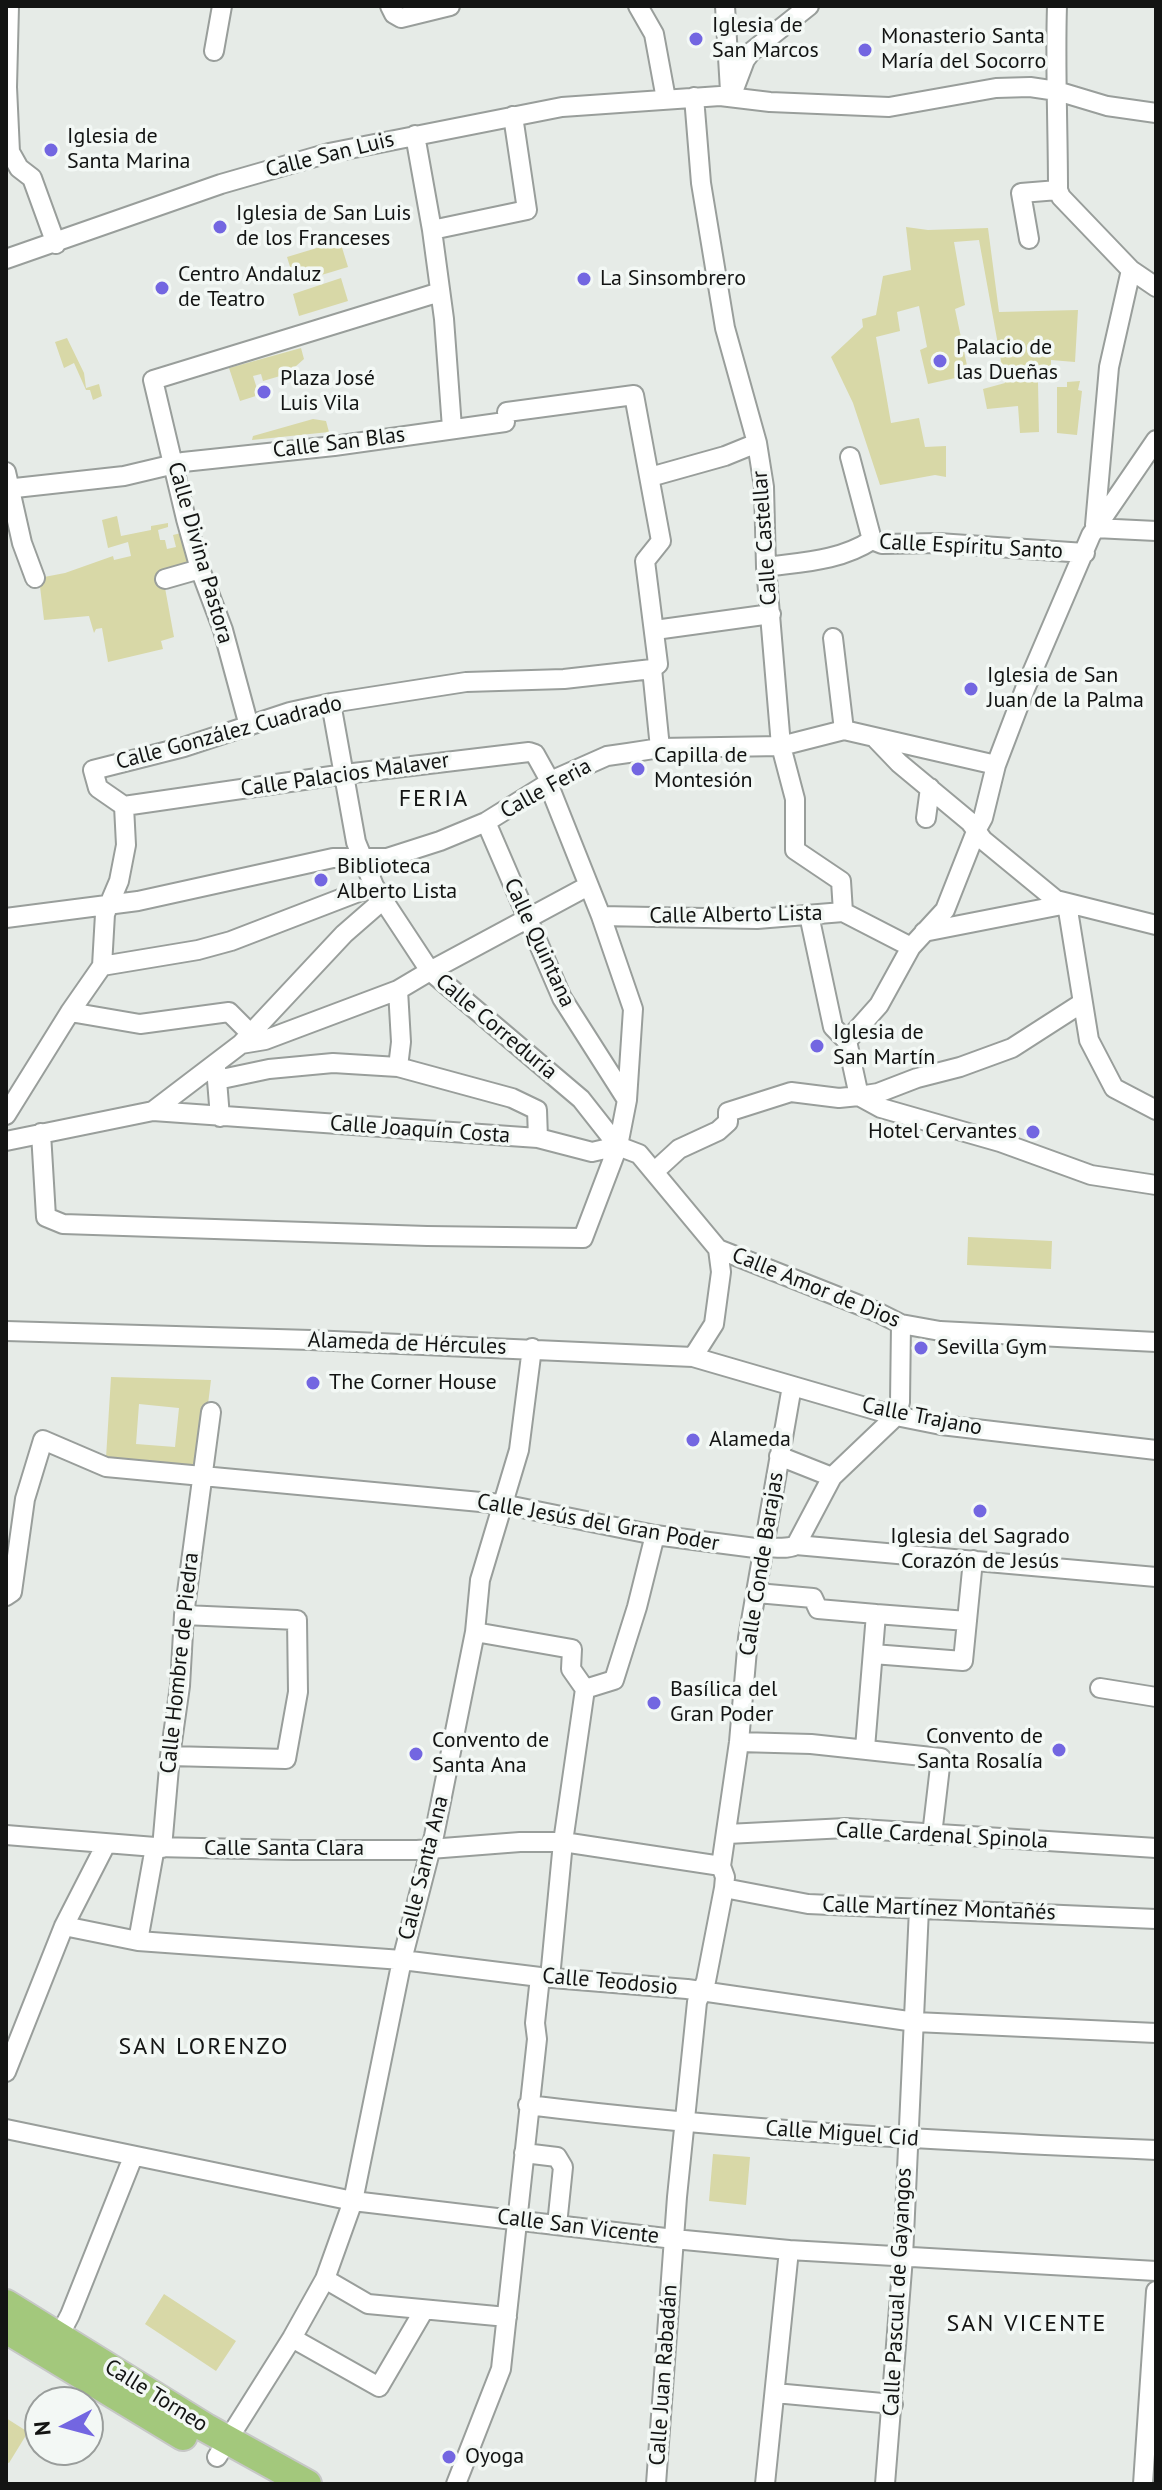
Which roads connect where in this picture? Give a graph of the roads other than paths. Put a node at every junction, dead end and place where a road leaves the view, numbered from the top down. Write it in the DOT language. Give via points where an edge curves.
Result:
graph roads {
  1 [pos="9,6"];
  2 [pos="222,6"];
  3 [pos="390,6"];
  4 [pos="450,6"];
  5 [pos="638,6"];
  6 [pos="725,6"];
  7 [pos="809,6"];
  8 [pos="1057,6"];
  9 [pos="214,51"];
  10 [pos="1057,91"];
  11 [pos="694,97"];
  12 [pos="736,98"];
  13 [pos="666,99"];
  14 [pos="1156,113"];
  15 [pos="513,116"];
  16 [pos="415,135"];
  17 [pos="1058,190"];
  18 [pos="432,230"];
  19 [pos="1029,239"];
  20 [pos="56,244"];
  21 [pos="6,259"];
  22 [pos="1131,270"];
  23 [pos="1156,287"];
  24 [pos="440,292"];
  25 [pos="452,428"];
  26 [pos="1156,440"];
  27 [pos="757,443"];
  28 [pos="850,457"];
  29 [pos="173,464"];
  30 [pos="649,471"];
  31 [pos="7,483"];
  32 [pos="1095,528"];
  33 [pos="1156,531"];
  34 [pos="872,540"];
  35 [pos="1085,553"];
  36 [pos="766,567"];
  37 [pos="200,569"];
  38 [pos="35,578"];
  39 [pos="165,579"];
  40 [pos="771,614"];
  41 [pos="655,630"];
  42 [pos="833,638"];
  43 [pos="652,669"];
  44 [pos="331,703"];
  45 [pos="249,726"];
  46 [pos="844,730"];
  47 [pos="876,739"];
  48 [pos="781,746"];
  49 [pos="660,748"];
  50 [pos="996,765"];
  51 [pos="345,774"];
  52 [pos="549,782"];
  53 [pos="930,788"];
  54 [pos="124,806"];
  55 [pos="926,818"];
  56 [pos="486,822"];
  57 [pos="977,829"];
  58 [pos="361,858"];
  59 [pos="588,886"];
  60 [pos="379,893"];
  61 [pos="1067,904"];
  62 [pos="108,905"];
  63 [pos="843,912"];
  64 [pos="809,915"];
  65 [pos="601,916"];
  66 [pos="6,918"];
  67 [pos="526,918"];
  68 [pos="1156,925"];
  69 [pos="924,932"];
  70 [pos="911,947"];
  71 [pos="102,966"];
  72 [pos="430,971"];
  73 [pos="398,990"];
  74 [pos="1082,1003"];
  75 [pos="70,1012"];
  76 [pos="246,1039"];
  77 [pos="847,1041"];
  78 [pos="398,1067"];
  79 [pos="216,1072"];
  80 [pos="861,1099"];
  81 [pos="627,1100"];
  82 [pos="1156,1110"];
  83 [pos="153,1111"];
  84 [pos="6,1115"];
  85 [pos="220,1117"];
  86 [pos="41,1133"];
  87 [pos="538,1138"];
  88 [pos="6,1141"];
  89 [pos="618,1146"];
  90 [pos="655,1171"];
  91 [pos="1156,1185"];
  92 [pos="718,1249"];
  93 [pos="901,1324"];
  94 [pos="6,1331"];
  95 [pos="1156,1342"];
  96 [pos="532,1348"];
  97 [pos="693,1357"];
  98 [pos="792,1386"];
  99 [pos="211,1412"];
  100 [pos="896,1416"];
  101 [pos="1156,1450"];
  102 [pos="779,1456"];
  103 [pos="832,1477"];
  104 [pos="201,1478"];
  105 [pos="502,1504"];
  106 [pos="655,1535"];
  107 [pos="796,1545"];
  108 [pos="763,1549"];
  109 [pos="973,1560"];
  110 [pos="1156,1577"];
  111 [pos="757,1593"];
  112 [pos="6,1596"];
  113 [pos="876,1614"];
  114 [pos="184,1615"];
  115 [pos="967,1621"];
  116 [pos="475,1632"];
  117 [pos="873,1654"];
  118 [pos="1100,1688"];
  119 [pos="585,1689"];
  120 [pos="1156,1697"];
  121 [pos="739,1742"];
  122 [pos="865,1748"];
  123 [pos="170,1756"];
  124 [pos="727,1834"];
  125 [pos="6,1835"];
  126 [pos="932,1835"];
  127 [pos="563,1842"];
  128 [pos="106,1844"];
  129 [pos="158,1848"];
  130 [pos="431,1848"];
  131 [pos="1156,1848"];
  132 [pos="721,1866"];
  133 [pos="724,1888"];
  134 [pos="919,1909"];
  135 [pos="1156,1919"];
  136 [pos="64,1926"];
  137 [pos="138,1941"];
  138 [pos="402,1960"];
  139 [pos="545,1977"];
  140 [pos="703,1992"];
  141 [pos="915,2022"];
  142 [pos="1156,2033"];
  143 [pos="6,2072"];
  144 [pos="528,2105"];
  145 [pos="683,2123"];
  146 [pos="6,2129"];
  147 [pos="907,2140"];
  148 [pos="1156,2150"];
  149 [pos="524,2153"];
  150 [pos="133,2157"];
  151 [pos="353,2201"];
  152 [pos="517,2221"];
  153 [pos="557,2225"];
  154 [pos="674,2239"];
  155 [pos="789,2250"];
  156 [pos="903,2257"];
  157 [pos="1156,2271"];
  158 [pos="325,2279"];
  159 [pos="1156,2291"];
  160 [pos="6,2304"];
  161 [pos="424,2310"];
  162 [pos="507,2317"];
  163 [pos="6,2329"];
  164 [pos="59,2336"];
  165 [pos="292,2338"];
  166 [pos="775,2393"];
  167 [pos="1153,2393"];
  168 [pos="893,2404"];
  169 [pos="1151,2438"];
  170 [pos="223,2448"];
  171 [pos="267,2484"];
  172 [pos="307,2484"];
  173 [pos="457,2484"];
  174 [pos="656,2484"];
  175 [pos="765,2484"];
  176 [pos="885,2484"];
  177 [pos="1143,2484"];
  1 -- 20 [label="street" via="10,152 32,178"];
  2 -- 9 [label="street"];
  3 -- 4 [label="street" via="401,18"];
  5 -- 13 [label="street" via="654,34"];
  6 -- 12 [label="street"];
  7 -- 12 [label="street" via="751,52"];
  8 -- 10 [label="street"];
  10 -- 12 [label="street, Calle San Luis" via="996,88 889,107"];
  10 -- 14 [label="street, Calle San Luis"];
  10 -- 17 [label="street"];
  11 -- 12 [label="street, Calle San Luis"];
  11 -- 13 [label="street, Calle San Luis"];
  11 -- 27 [label="street, Calle Castellar" via="701,183 725,328"];
  13 -- 15 [label="street, Calle San Luis"];
  15 -- 16 [label="street, Calle San Luis"];
  15 -- 18 [label="street" via="527,210"];
  16 -- 18 [label="street"];
  16 -- 20 [label="street, Calle San Luis" via="221,184"];
  17 -- 19 [label="street" via="1021,193"];
  17 -- 22 [label="street"];
  18 -- 24 [label="street"];
  20 -- 21 [label="street, Calle San Luis"];
  22 -- 23 [label="street"];
  22 -- 32 [label="street" via="1109,367"];
  24 -- 25 [label="street"];
  24 -- 29 [label="street, Calle Divina Pastora" via="153,380"];
  25 -- 29 [label="street, Calle San Blas"];
  25 -- 30 [label="street, Calle San Blas" via="634,395"];
  26 -- 32 [label="street"];
  27 -- 30 [label="street" via="725,456"];
  27 -- 36 [label="street, Calle Castellar"];
  28 -- 34 [label="street"];
  29 -- 31 [label="street, Calle San Blas" via="124,476"];
  29 -- 37 [label="street, Calle Divina Pastora"];
  30 -- 41 [label="street" via="661,541 645,561"];
  31 -- 38 [label="street"];
  32 -- 33 [label="street"];
  32 -- 35 [label="street"];
  34 -- 35 [label="street, Calle Espíritu Santo"];
  34 -- 36 [label="street, Calle Espíritu Santo" via="827,559"];
  35 -- 50 [label="street"];
  36 -- 40 [label="street, Calle Castellar"];
  37 -- 39 [label="street"];
  37 -- 45 [label="street, Calle Divina Pastora"];
  40 -- 41 [label="street"];
  40 -- 48 [label="street, Calle Castellar"];
  41 -- 43 [label="street" via="658,664"];
  42 -- 46 [label="street"];
  43 -- 44 [label="street, Calle González Cuadrado" via="466,682"];
  43 -- 49 [label="street"];
  44 -- 45 [label="street, Calle González Cuadrado"];
  44 -- 51 [label="street, Calle Correduría"];
  45 -- 54 [label="street, Calle González Cuadrado" via="93,770 98,788"];
  46 -- 47 [label="street, Calle Feria"];
  46 -- 48 [label="street, Calle Feria"];
  47 -- 50 [label="street, Calle Feria"];
  47 -- 53 [label="street"];
  48 -- 49 [label="street, Calle Feria"];
  48 -- 63 [label="street, Calle Castellar" via="795,799 795,850 841,881"];
  49 -- 52 [label="street, Calle Feria" via="607,756"];
  50 -- 57 [label="street"];
  51 -- 52 [label="street, Calle Palacios Malaver" via="529,752"];
  51 -- 54 [label="street, Calle Palacios Malaver"];
  51 -- 58 [label="street, Calle Correduría"];
  52 -- 56 [label="street, Calle Feria"];
  52 -- 59 [label="street"];
  53 -- 55 [label="street"];
  53 -- 57 [label="street"];
  54 -- 62 [label="street" via="126,845"];
  56 -- 58 [label="street, Calle Feria" via="387,858"];
  56 -- 67 [label="street, Calle Quintana"];
  57 -- 61 [label="street" via="983,840"];
  57 -- 69 [label="street" via="945,910"];
  58 -- 60 [label="street, Calle Correduría"];
  58 -- 62 [label="street, Calle Feria" via="333,858"];
  59 -- 65 [label="street"];
  59 -- 67 [label="street"];
  60 -- 71 [label="street" via="231,941"];
  60 -- 72 [label="street, Calle Correduría"];
  60 -- 76 [label="street"];
  61 -- 68 [label="street"];
  61 -- 69 [label="street"];
  61 -- 74 [label="street"];
  62 -- 66 [label="street, Calle Feria"];
  62 -- 71 [label="street"];
  63 -- 64 [label="street, Calle Alberto Lista"];
  63 -- 70 [label="street, Calle Alberto Lista"];
  64 -- 65 [label="street, Calle Alberto Lista"];
  64 -- 77 [label="street" via="833,1027"];
  65 -- 81 [label="street" via="633,1009"];
  67 -- 72 [label="street"];
  67 -- 81 [label="street, Calle Quintana" via="562,998"];
  69 -- 70 [label="street"];
  70 -- 77 [label="street" via="879,1005"];
  71 -- 75 [label="street"];
  72 -- 73 [label="street"];
  72 -- 89 [label="street, Calle Correduría" via="581,1099"];
  73 -- 76 [label="street" via="265,1040"];
  73 -- 78 [label="street"];
  74 -- 80 [label="street" via="1012,1048"];
  74 -- 82 [label="street" via="1089,1040 1114,1088"];
  75 -- 76 [label="street" via="140,1024 229,1012"];
  75 -- 84 [label="street"];
  76 -- 79 [label="street"];
  77 -- 80 [label="street"];
  78 -- 79 [label="street" via="333,1063"];
  78 -- 87 [label="street" via="512,1098 537,1110"];
  79 -- 83 [label="street"];
  79 -- 85 [label="street"];
  80 -- 90 [label="street" via="791,1092 728,1112 728,1122 718,1131 679,1149"];
  80 -- 91 [label="street" via="1091,1175"];
  81 -- 89 [label="street"];
  83 -- 85 [label="street, Calle Joaquín Costa"];
  83 -- 86 [label="street"];
  85 -- 87 [label="street, Calle Joaquín Costa"];
  86 -- 88 [label="street"];
  86 -- 89 [label="street" via="46,1217 63,1224 412,1235 583,1238"];
  87 -- 89 [label="street, Calle Joaquín Costa" via="592,1152"];
  89 -- 90 [label="street, Calle Amor de Dios" via="639,1154"];
  90 -- 92 [label="street, Calle Amor de Dios"];
  92 -- 93 [label="street, Calle Amor de Dios"];
  92 -- 97 [label="street" via="721,1272 714,1324"];
  93 -- 95 [label="street, Calle Amor de Dios" via="940,1331"];
  93 -- 100 [label="street"];
  94 -- 96 [label="street, Alameda de Hércules"];
  96 -- 97 [label="street, Alameda de Hércules"];
  96 -- 105 [label="street, Calle Santa Ana" via="519,1450"];
  97 -- 98 [label="street, Calle Trajano"];
  98 -- 100 [label="street, Calle Trajano"];
  98 -- 102 [label="street, Calle Conde Barajas"];
  99 -- 104 [label="street, Calle Hombre de Piedra"];
  100 -- 101 [label="street, Calle Trajano"];
  100 -- 103 [label="street"];
  102 -- 103 [label="street"];
  102 -- 108 [label="street, Calle Conde Barajas"];
  103 -- 107 [label="street"];
  104 -- 105 [label="street, Calle Jesús del Gran Poder"];
  104 -- 112 [label="street, Calle Jesús del Gran Poder" via="106,1467 43,1440 25,1499 12,1592"];
  104 -- 114 [label="street, Calle Hombre de Piedra"];
  105 -- 106 [label="street, Calle Jesús del Gran Poder"];
  105 -- 116 [label="street, Calle Santa Ana" via="480,1580"];
  106 -- 108 [label="street, Calle Jesús del Gran Poder"];
  106 -- 119 [label="street" via="614,1680"];
  107 -- 108 [label="street, Calle Jesús del Gran Poder"];
  107 -- 109 [label="street, Calle Jesús del Gran Poder"];
  108 -- 111 [label="street, Calle Conde Barajas"];
  109 -- 110 [label="street, Calle Jesús del Gran Poder"];
  109 -- 115 [label="street"];
  111 -- 113 [label="street" via="813,1598 818,1609"];
  111 -- 121 [label="street, Calle Conde Barajas"];
  113 -- 115 [label="street"];
  113 -- 117 [label="street"];
  114 -- 123 [label="street, Calle Hombre de Piedra"];
  114 -- 123 [label="street" via="297,1620 298,1692 286,1759"];
  115 -- 117 [label="street" via="963,1661"];
  116 -- 119 [label="street" via="572,1649 571,1669"];
  116 -- 130 [label="street, Calle Santa Ana"];
  117 -- 122 [label="street"];
  118 -- 120 [label="street"];
  119 -- 127 [label="street"];
  121 -- 122 [label="street"];
  121 -- 124 [label="street, Calle Conde Barajas"];
  122 -- 126 [label="street" via="941,1758"];
  123 -- 129 [label="street, Calle Hombre de Piedra"];
  124 -- 126 [label="street, Calle Cardenal Spinola" via="846,1828"];
  124 -- 132 [label="street, Calle Conde Barajas"];
  125 -- 128 [label="street, Calle Santa Clara"];
  126 -- 131 [label="street, Calle Cardenal Spinola"];
  127 -- 130 [label="street, Calle Santa Clara"];
  127 -- 132 [label="street, Calle Santa Clara"];
  127 -- 139 [label="street"];
  128 -- 129 [label="street, Calle Santa Clara"];
  128 -- 136 [label="street"];
  129 -- 130 [label="street, Calle Santa Clara"];
  129 -- 137 [label="street, Calle Hombre de Piedra"];
  130 -- 138 [label="street, Calle Santa Ana"];
  132 -- 133 [label="street, Calle Conde Barajas"];
  133 -- 134 [label="street, Calle Martínez Montañés" via="808,1904"];
  133 -- 140 [label="street, Calle Juan Rabadán"];
  134 -- 135 [label="street, Calle Martínez Montañés"];
  134 -- 141 [label="street, Calle Pascual de Gayangos"];
  136 -- 137 [label="street, Calle Teodosio"];
  136 -- 143 [label="street"];
  137 -- 138 [label="street, Calle Teodosio"];
  138 -- 139 [label="street, Calle Teodosio"];
  138 -- 151 [label="street, Calle Santa Ana"];
  139 -- 140 [label="street, Calle Teodosio"];
  139 -- 144 [label="street"];
  140 -- 141 [label="street, Calle Teodosio"];
  140 -- 145 [label="street, Calle Juan Rabadán" via="697,2002"];
  141 -- 142 [label="street, Calle Teodosio"];
  141 -- 147 [label="street, Calle Pascual de Gayangos"];
  144 -- 145 [label="street, Calle Miguel Cid"];
  144 -- 149 [label="street"];
  145 -- 147 [label="street, Calle Miguel Cid"];
  145 -- 154 [label="street, Calle Juan Rabadán"];
  146 -- 150 [label="street, Calle San Vicente"];
  147 -- 148 [label="street, Calle Miguel Cid"];
  147 -- 156 [label="street, Calle Pascual de Gayangos"];
  149 -- 152 [label="street"];
  149 -- 153 [label="street" via="557,2157 563,2167"];
  150 -- 151 [label="street, Calle San Vicente"];
  150 -- 164 [label="street"];
  151 -- 152 [label="street, Calle San Vicente"];
  151 -- 158 [label="street, Calle Santa Ana"];
  152 -- 153 [label="street, Calle San Vicente"];
  152 -- 162 [label="street"];
  153 -- 154 [label="street, Calle San Vicente"];
  154 -- 155 [label="street, Calle San Vicente"];
  154 -- 174 [label="street, Calle Juan Rabadán"];
  155 -- 156 [label="street, Calle San Vicente"];
  155 -- 166 [label="street"];
  156 -- 157 [label="street, Calle San Vicente"];
  156 -- 168 [label="street, Calle Pascual de Gayangos"];
  158 -- 161 [label="street" via="368,2304"];
  158 -- 165 [label="street, Calle Santa Ana"];
  159 -- 167 [label="street"];
  160 -- 164 [label="main road, Calle Torneo"];
  161 -- 162 [label="street"];
  161 -- 165 [label="street" via="379,2387"];
  162 -- 173 [label="street" via="501,2369"];
  163 -- 170 [label="main road, Calle Torneo"];
  164 -- 170 [label="main road, Calle Torneo"];
  165 -- 170 [label="street, Calle Santa Ana"];
  166 -- 168 [label="street"];
  166 -- 175 [label="street"];
  167 -- 169 [label="street"];
  168 -- 176 [label="street, Calle Pascual de Gayangos"];
  169 -- 177 [label="street"];
  170 -- 171 [label="main road, Calle Torneo"];
  170 -- 172 [label="main road, Calle Torneo"];
}
